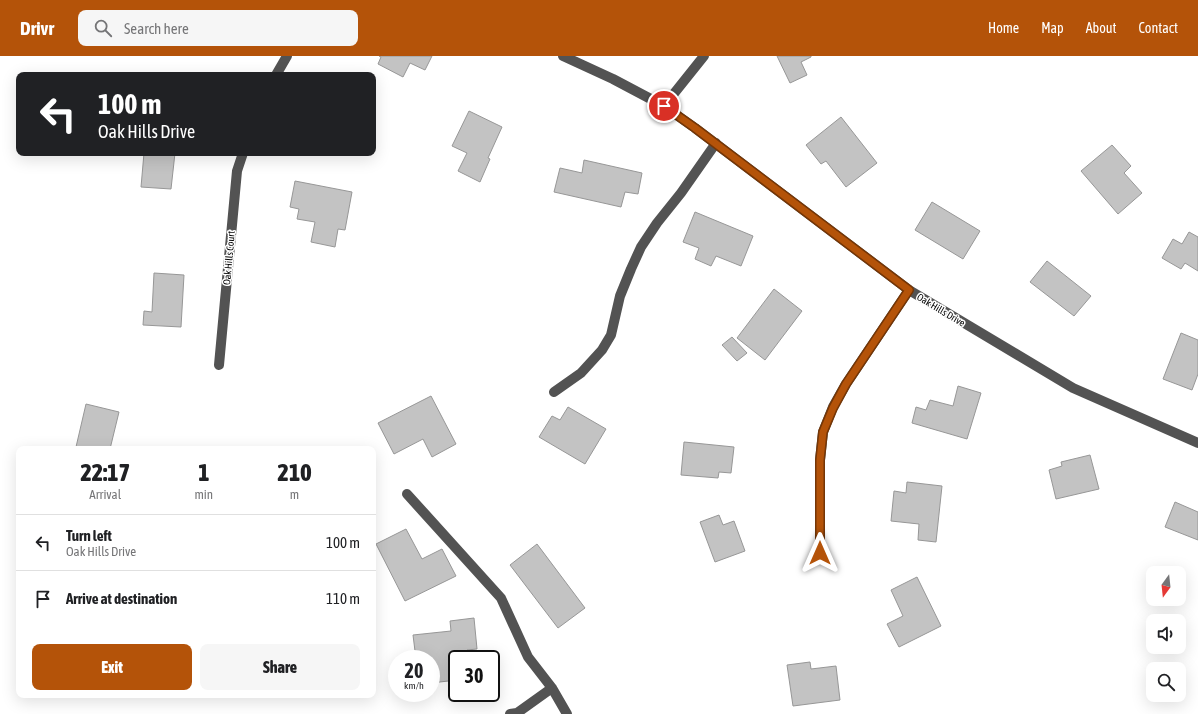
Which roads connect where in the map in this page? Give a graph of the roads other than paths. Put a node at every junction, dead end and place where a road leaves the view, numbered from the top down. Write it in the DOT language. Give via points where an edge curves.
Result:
graph roads {
  1 [pos="287,56"];
  2 [pos="563,56"];
  3 [pos="704,56"];
  4 [pos="278,72"];
  5 [pos="664,106"];
  6 [pos="716,143"];
  7 [pos="242,156"];
  8 [pos="909,290"];
  9 [pos="219,364"];
  10 [pos="554,392"];
  11 [pos="1198,443"];
  12 [pos="407,494"];
  13 [pos="820,553"];
  14 [pos="552,688"];
  15 [pos="510,714"];
  16 [pos="566,714"];
  1 -- 4 [label="street"];
  2 -- 5 [label="street, Oak Hills Drive"];
  3 -- 5 [label="street"];
  5 -- 6 [label="street, Oak Hills Drive"];
  6 -- 8 [label="street, Oak Hills Drive"];
  6 -- 10 [label="street" via="641,247 620,296 611,335 602,350 581,373"];
  7 -- 9 [label="street, Oak Hills Court" via="237,171"];
  8 -- 11 [label="street, Oak Hills Drive" via="1073,388"];
  8 -- 13 [label="street" via="846,384 823,432 820,460"];
  12 -- 14 [label="street" via="501,598 528,657"];
  14 -- 15 [label="street" via="517,713"];
  14 -- 16 [label="street"];
}
